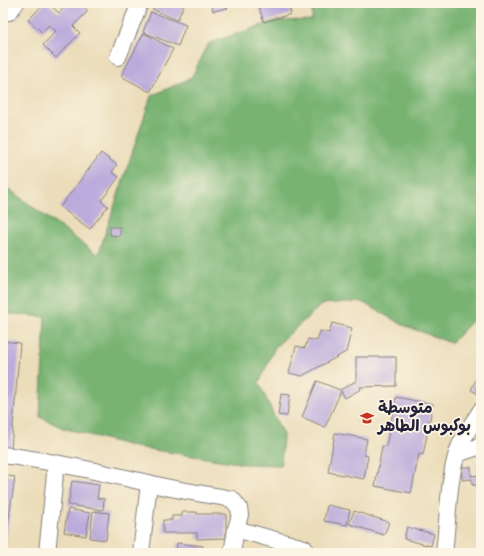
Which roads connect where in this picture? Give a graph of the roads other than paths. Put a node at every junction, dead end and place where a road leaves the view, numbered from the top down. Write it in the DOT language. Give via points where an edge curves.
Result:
graph roads {
  1 [pos="16,3"];
  2 [pos="140,3"];
  3 [pos="3,10"];
  4 [pos="118,57"];
  5 [pos="481,410"];
  6 [pos="481,446"];
  7 [pos="457,454"];
  8 [pos="3,455"];
  9 [pos="56,464"];
  10 [pos="149,483"];
  11 [pos="236,529"];
  12 [pos="47,553"];
  13 [pos="141,553"];
  14 [pos="232,553"];
  15 [pos="304,553"];
  16 [pos="444,553"];
  1 -- 3 [label="street" via="9,12"];
  2 -- 4 [label="street"];
  5 -- 7 [label="street"];
  6 -- 7 [label="street"];
  7 -- 16 [label="street" via="452,474"];
  8 -- 9 [label="street"];
  9 -- 10 [label="street" via="101,471"];
  9 -- 12 [label="street"];
  10 -- 11 [label="street" via="232,499 239,508 240,515"];
  10 -- 13 [label="street"];
  11 -- 14 [label="street"];
  11 -- 15 [label="street" via="304,548"];
}
